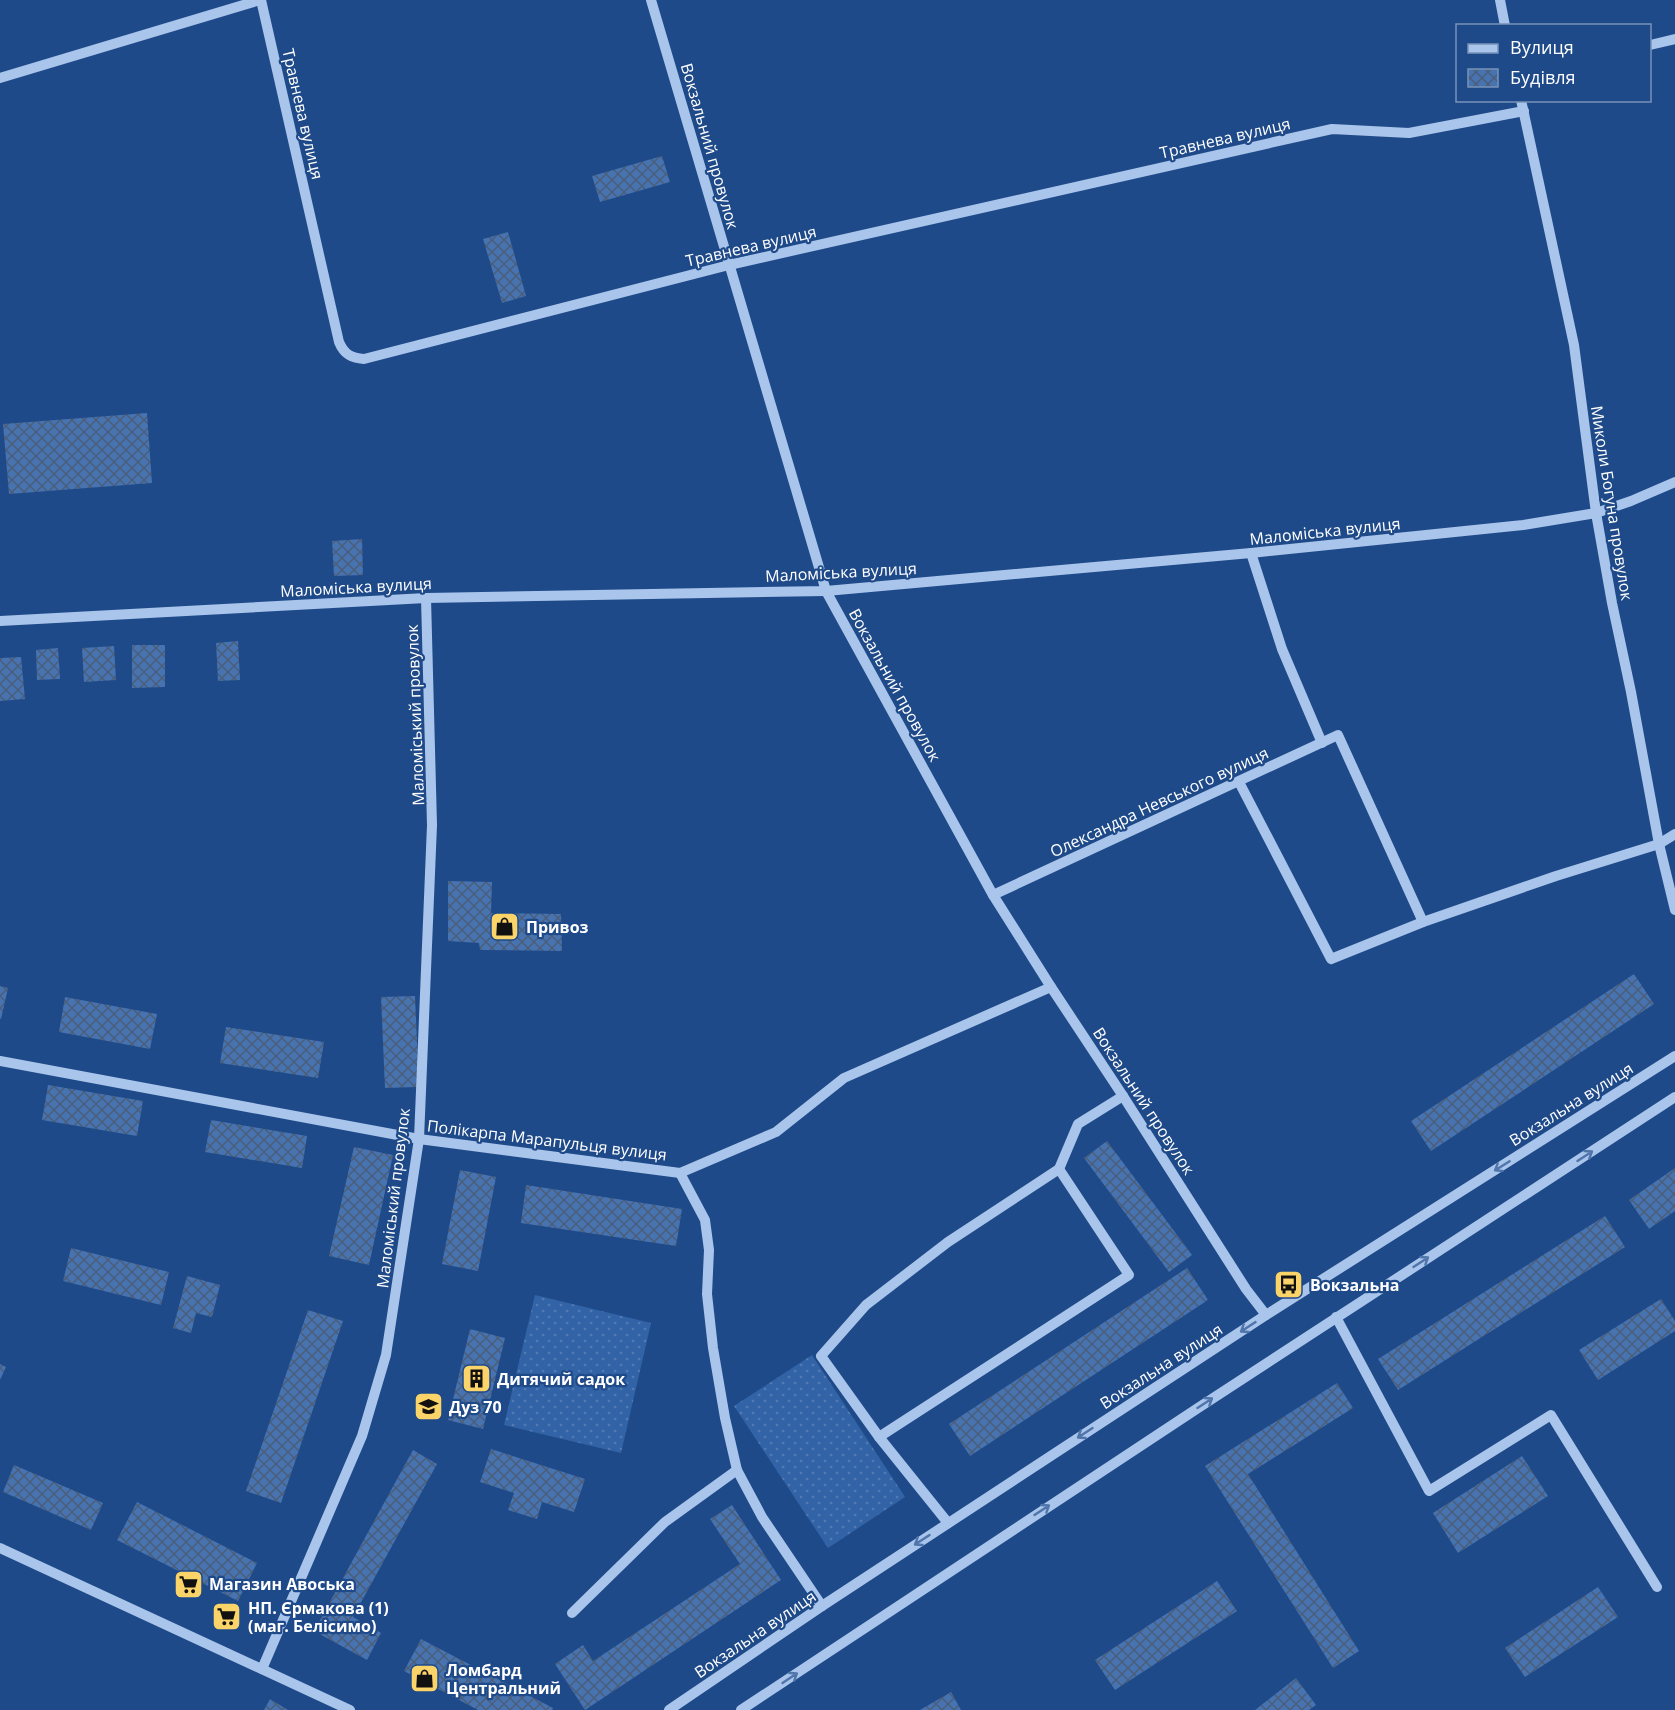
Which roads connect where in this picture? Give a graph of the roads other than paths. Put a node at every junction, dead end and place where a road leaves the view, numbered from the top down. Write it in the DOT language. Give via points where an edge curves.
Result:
graph roads {
  1 [pos="260,0"];
  2 [pos="651,0"];
  3 [pos="1500,0"];
  4 [pos="1505,24"];
  5 [pos="1675,39"];
  6 [pos="1651,45"];
  7 [pos="0,78"];
  8 [pos="1523,106"];
  9 [pos="729,265"];
  10 [pos="1675,482"];
  11 [pos="1596,513"];
  12 [pos="1251,553"];
  13 [pos="826,591"];
  14 [pos="426,598"];
  15 [pos="0,621"];
  16 [pos="1322,743"];
  17 [pos="1239,782"];
  18 [pos="1675,834"];
  19 [pos="1659,844"];
  20 [pos="993,896"];
  21 [pos="1675,910"];
  22 [pos="1423,922"];
  23 [pos="1051,987"];
  24 [pos="1675,1056"];
  25 [pos="0,1061"];
  26 [pos="1123,1096"];
  27 [pos="1675,1097"];
  28 [pos="419,1139"];
  29 [pos="1059,1169"];
  30 [pos="680,1173"];
  31 [pos="1266,1315"];
  32 [pos="1336,1317"];
  33 [pos="879,1437"];
  34 [pos="737,1470"];
  35 [pos="948,1523"];
  36 [pos="0,1548"];
  37 [pos="1657,1587"];
  38 [pos="822,1606"];
  39 [pos="572,1613"];
  40 [pos="262,1669"];
  41 [pos="350,1710"];
  42 [pos="669,1710"];
  43 [pos="741,1710"];
  1 -- 7 [label="street"];
  1 -- 9 [label="street, Травнева вулиця" via="338,335 348,356 364,359"];
  2 -- 9 [label="street, Вокзальний провулок"];
  3 -- 4 [label="street"];
  5 -- 6 [label="street"];
  8 -- 9 [label="street, Травнева вулиця" via="1409,133 1332,129"];
  8 -- 11 [label="street, Миколи Богуна провулок" via="1574,345"];
  9 -- 13 [label="street, Вокзальний провулок"];
  10 -- 11 [label="street, Маломіська вулиця"];
  11 -- 12 [label="street, Маломіська вулиця" via="1489,529"];
  11 -- 19 [label="street, Миколи Богуна провулок"];
  12 -- 13 [label="street, Маломіська вулиця"];
  12 -- 16 [label="street" via="1282,649"];
  13 -- 14 [label="street, Маломіська вулиця"];
  13 -- 20 [label="street, Вокзальний провулок"];
  14 -- 15 [label="street, Маломіська вулиця"];
  14 -- 28 [label="street, Маломіський провулок" via="432,825"];
  16 -- 17 [label="street, Олександра Невського вулиця"];
  16 -- 22 [label="street, Олександра Невського вулиця" via="1338,735"];
  17 -- 20 [label="street, Олександра Невського вулиця"];
  17 -- 22 [label="street" via="1331,958"];
  18 -- 19 [label="street"];
  19 -- 21 [label="street, Миколи Богуна провулок"];
  19 -- 22 [label="street"];
  20 -- 23 [label="street, Вокзальний провулок"];
  23 -- 26 [label="street, Вокзальний провулок"];
  23 -- 30 [label="street, Полікарпа Марапульця вулиця" via="843,1078 776,1132"];
  24 -- 31 [label="street, Вокзальна вулиця, one-way"];
  25 -- 28 [label="street, Полікарпа Марапульця вулиця"];
  26 -- 29 [label="street" via="1078,1124"];
  26 -- 31 [label="street, Вокзальний провулок"];
  32 -- 27 [label="street, one-way"];
  28 -- 30 [label="street, Полікарпа Марапульця вулиця"];
  28 -- 40 [label="street, Маломіський провулок" via="386,1355 362,1436"];
  29 -- 33 [label="street" via="948,1242 867,1305 821,1356"];
  29 -- 33 [label="street" via="1129,1275"];
  30 -- 34 [label="street" via="705,1220 709,1250 706,1294"];
  31 -- 35 [label="street, Вокзальна вулиця, one-way"];
  32 -- 37 [label="street" via="1429,1491 1551,1415"];
  43 -- 32 [label="street, one-way"];
  33 -- 35 [label="street"];
  34 -- 38 [label="street" via="762,1517"];
  34 -- 39 [label="street" via="665,1522"];
  35 -- 38 [label="street, Вокзальна вулиця, one-way"];
  36 -- 40 [label="street"];
  38 -- 42 [label="street, Вокзальна вулиця"];
  40 -- 41 [label="street"];
}
